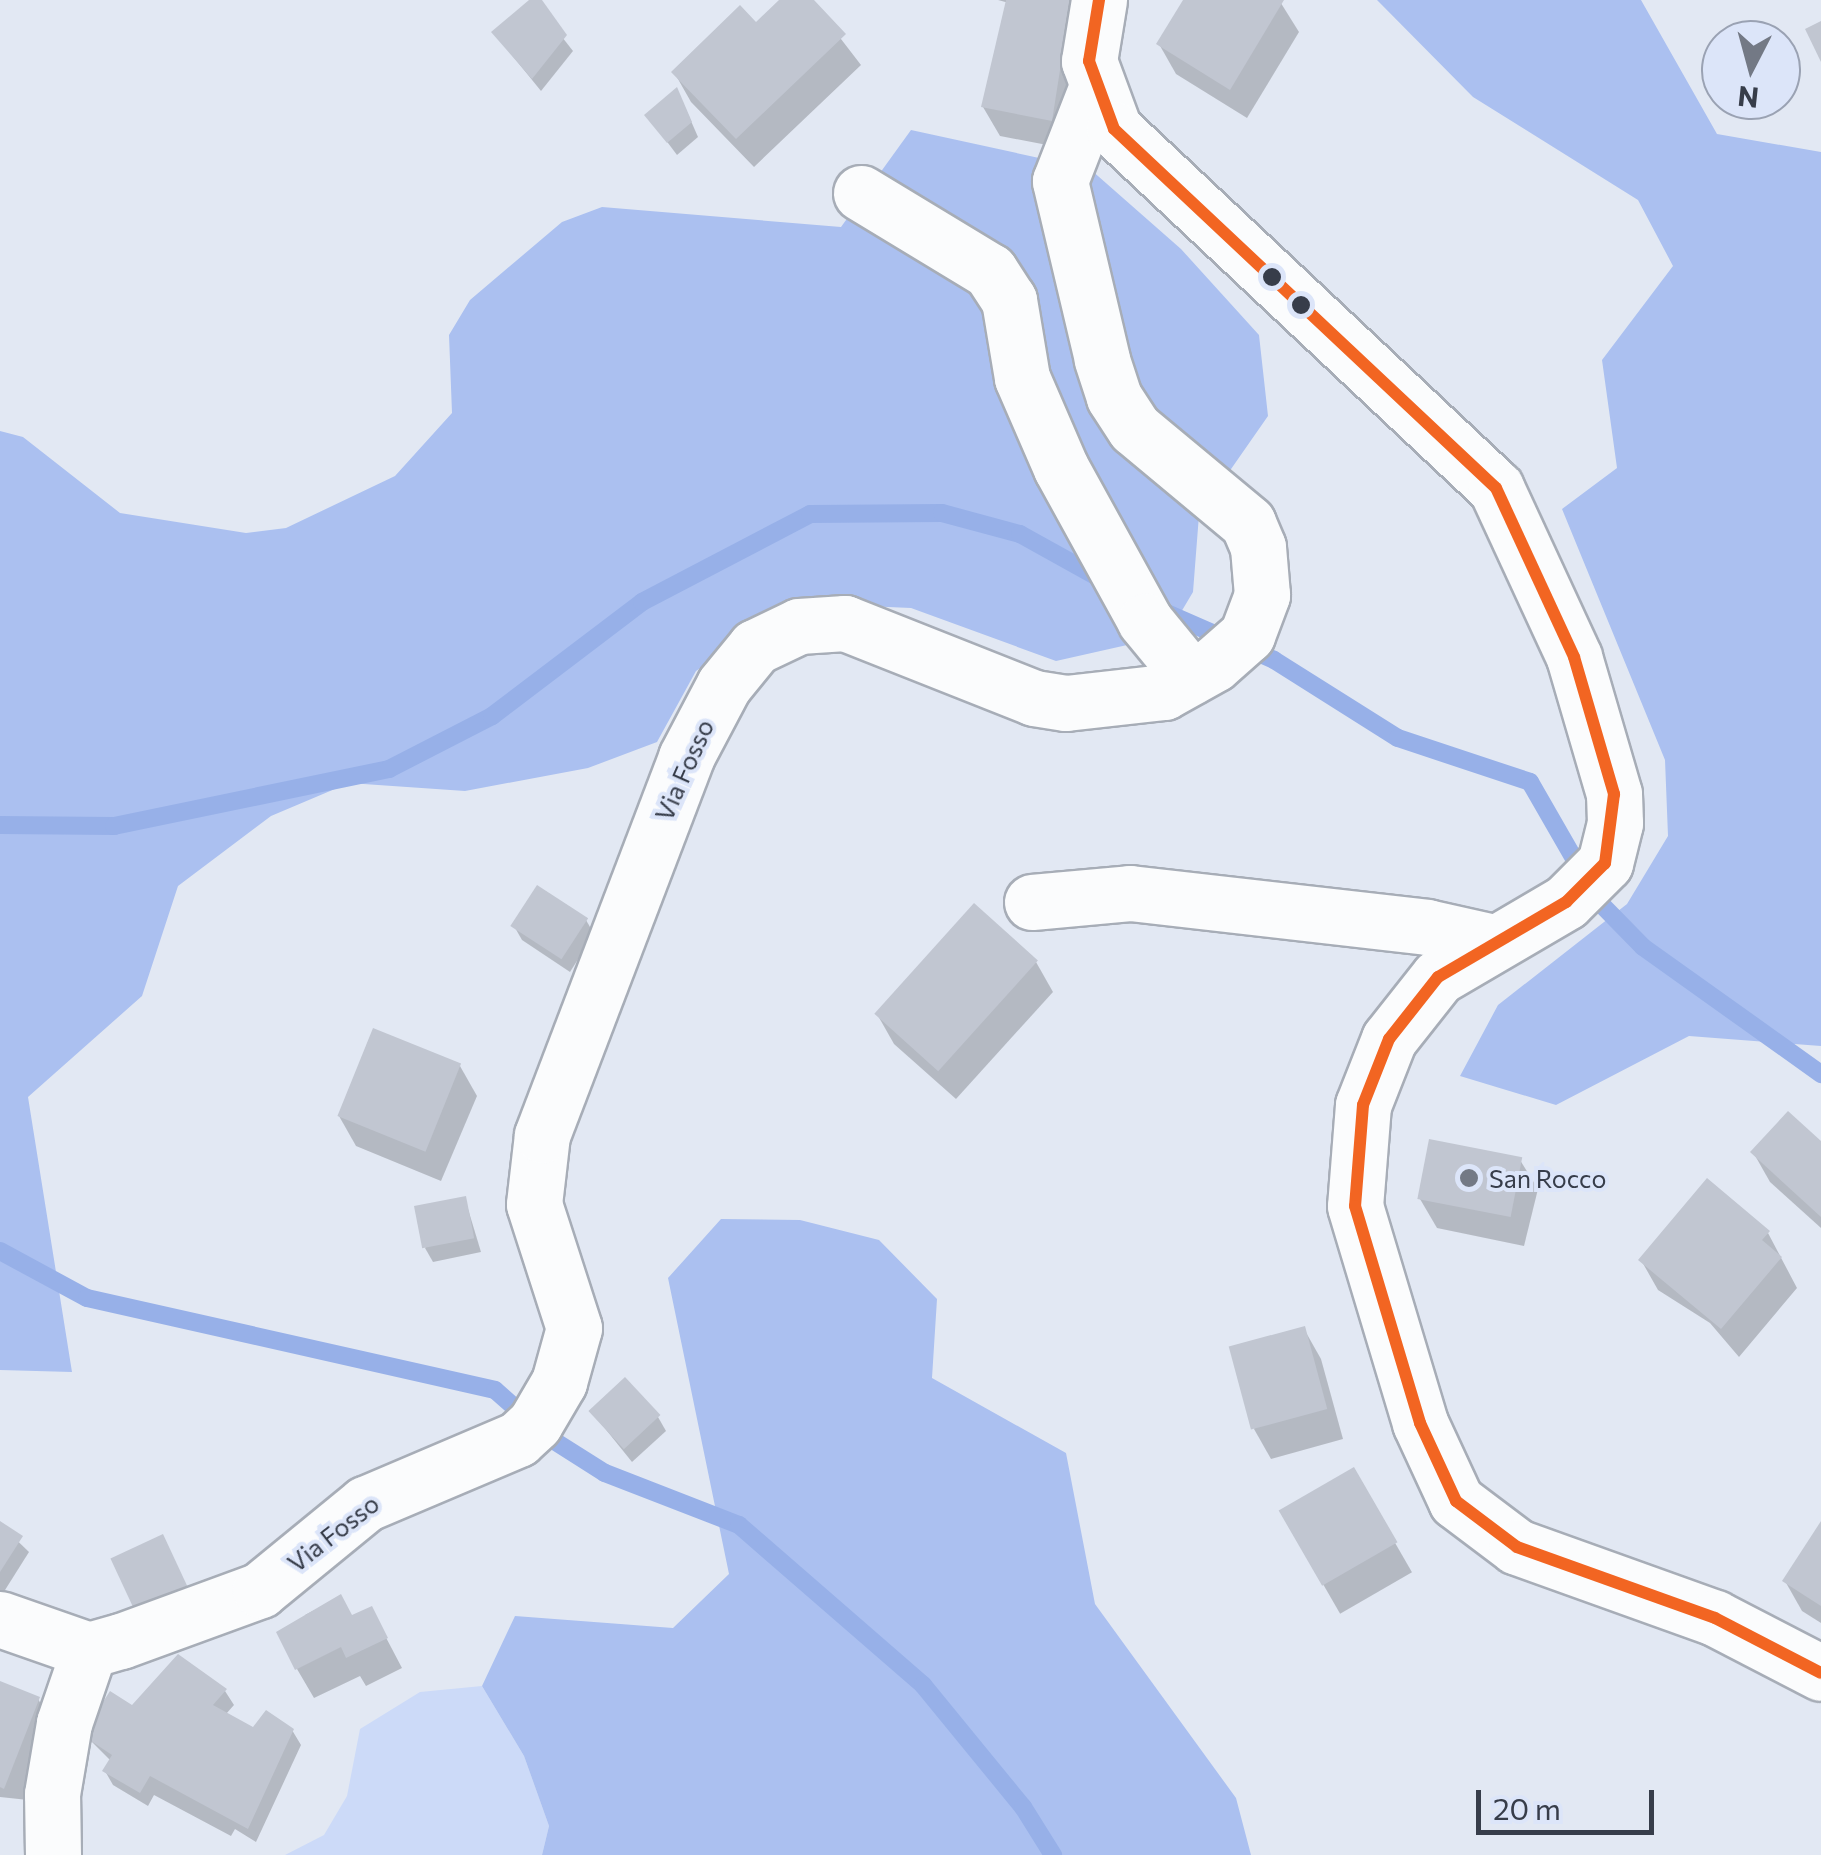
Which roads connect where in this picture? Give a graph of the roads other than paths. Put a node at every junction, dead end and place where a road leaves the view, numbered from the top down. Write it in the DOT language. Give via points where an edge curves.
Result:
graph roads {
  1 [pos="1099,0"];
  2 [pos="1095,92"];
  3 [pos="861,193"];
  4 [pos="1191,677"];
  5 [pos="1032,902"];
  6 [pos="1489,942"];
  7 [pos="0,1620"];
  8 [pos="89,1650"];
  9 [pos="1821,1673"];
  10 [pos="53,1855"];
  1 -- 2 [label="street" via="1088,61"];
  2 -- 4 [label="street, Via Fosso" via="1065,158 1060,205 1114,397 1167,460 1248,523 1260,557 1262,595 1247,635"];
  2 -- 6 [label="street" via="1140,161 1496,488 1574,657 1616,822 1605,863 1566,902"];
  3 -- 4 [label="street" via="990,271 1009,300 1022,378 1061,468 1146,621"];
  4 -- 8 [label="street, Via Fosso" via="1138,698 1066,703 1034,698 845,624 799,626 755,647 732,674 686,757 542,1135 534,1204 574,1328 559,1382 535,1423 518,1439 365,1504 260,1590"];
  5 -- 6 [label="street" via="1130,893 1428,927"];
  6 -- 9 [label="street" via="1438,977 1389,1039 1363,1105 1356,1206 1427,1438 1456,1501 1517,1547 1714,1618"];
  7 -- 8 [label="street"];
  8 -- 10 [label="street" via="61,1741 52,1794"];
}
